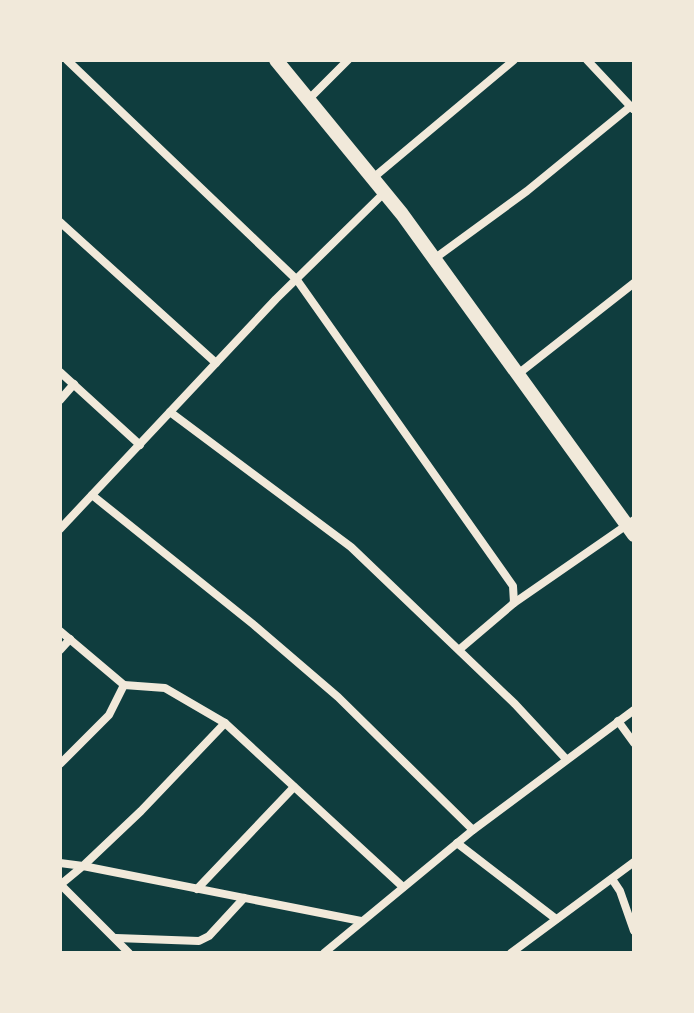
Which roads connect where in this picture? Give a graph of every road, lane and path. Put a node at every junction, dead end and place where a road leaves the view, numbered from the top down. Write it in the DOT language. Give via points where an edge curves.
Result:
graph roads {
  1 [pos="67,60"];
  2 [pos="276,60"];
  3 [pos="348,60"];
  4 [pos="514,60"];
  5 [pos="587,60"];
  6 [pos="308,100"];
  7 [pos="633,108"];
  8 [pos="373,178"];
  9 [pos="384,193"];
  10 [pos="60,222"];
  11 [pos="434,259"];
  12 [pos="297,280"];
  13 [pos="634,283"];
  14 [pos="216,363"];
  15 [pos="60,372"];
  16 [pos="518,374"];
  17 [pos="74,384"];
  18 [pos="60,400"];
  19 [pos="170,412"];
  20 [pos="140,445"];
  21 [pos="92,495"];
  22 [pos="632,527"];
  23 [pos="60,529"];
  24 [pos="514,603"];
  25 [pos="60,631"];
  26 [pos="70,639"];
  27 [pos="460,649"];
  28 [pos="60,650"];
  29 [pos="124,685"];
  30 [pos="634,710"];
  31 [pos="618,721"];
  32 [pos="225,723"];
  33 [pos="634,743"];
  34 [pos="566,759"];
  35 [pos="60,764"];
  36 [pos="294,787"];
  37 [pos="473,830"];
  38 [pos="457,843"];
  39 [pos="634,862"];
  40 [pos="60,863"];
  41 [pos="83,866"];
  42 [pos="612,879"];
  43 [pos="60,884"];
  44 [pos="403,887"];
  45 [pos="197,889"];
  46 [pos="244,898"];
  47 [pos="556,919"];
  48 [pos="361,921"];
  49 [pos="634,931"];
  50 [pos="116,938"];
  51 [pos="129,953"];
  52 [pos="324,953"];
  53 [pos="511,953"];
  1 -- 12 [label="street"];
  2 -- 6 [label="street"];
  3 -- 6 [label="street"];
  4 -- 8 [label="street"];
  5 -- 7 [label="street"];
  6 -- 8 [label="street"];
  7 -- 11 [label="street"];
  8 -- 9 [label="street"];
  9 -- 11 [label="street"];
  9 -- 12 [label="street"];
  10 -- 14 [label="street"];
  11 -- 16 [label="street"];
  12 -- 14 [label="street"];
  12 -- 24 [label="street" via="513,586"];
  13 -- 16 [label="street"];
  14 -- 19 [label="street"];
  15 -- 17 [label="street"];
  16 -- 22 [label="street"];
  17 -- 18 [label="street"];
  17 -- 20 [label="street"];
  19 -- 20 [label="street"];
  19 -- 27 [label="street" via="351,547"];
  20 -- 21 [label="street"];
  21 -- 23 [label="street"];
  21 -- 37 [label="street" via="338,697"];
  22 -- 24 [label="street"];
  24 -- 27 [label="street"];
  25 -- 26 [label="street"];
  26 -- 28 [label="street"];
  26 -- 29 [label="street"];
  27 -- 34 [label="street"];
  29 -- 32 [label="street" via="165,688"];
  29 -- 35 [label="street" via="109,715"];
  30 -- 31 [label="street"];
  31 -- 33 [label="street"];
  31 -- 34 [label="street"];
  32 -- 36 [label="street"];
  32 -- 41 [label="street"];
  34 -- 37 [label="street"];
  36 -- 44 [label="street"];
  36 -- 45 [label="street"];
  37 -- 38 [label="street"];
  38 -- 44 [label="street"];
  38 -- 47 [label="street"];
  39 -- 42 [label="street"];
  40 -- 41 [label="street"];
  41 -- 43 [label="street"];
  41 -- 45 [label="street"];
  42 -- 47 [label="street"];
  42 -- 49 [label="street"];
  43 -- 50 [label="street"];
  44 -- 48 [label="street"];
  45 -- 46 [label="street"];
  46 -- 48 [label="street"];
  46 -- 50 [label="street" via="199,941"];
  47 -- 53 [label="street"];
  48 -- 52 [label="street"];
  50 -- 51 [label="street"];
}
